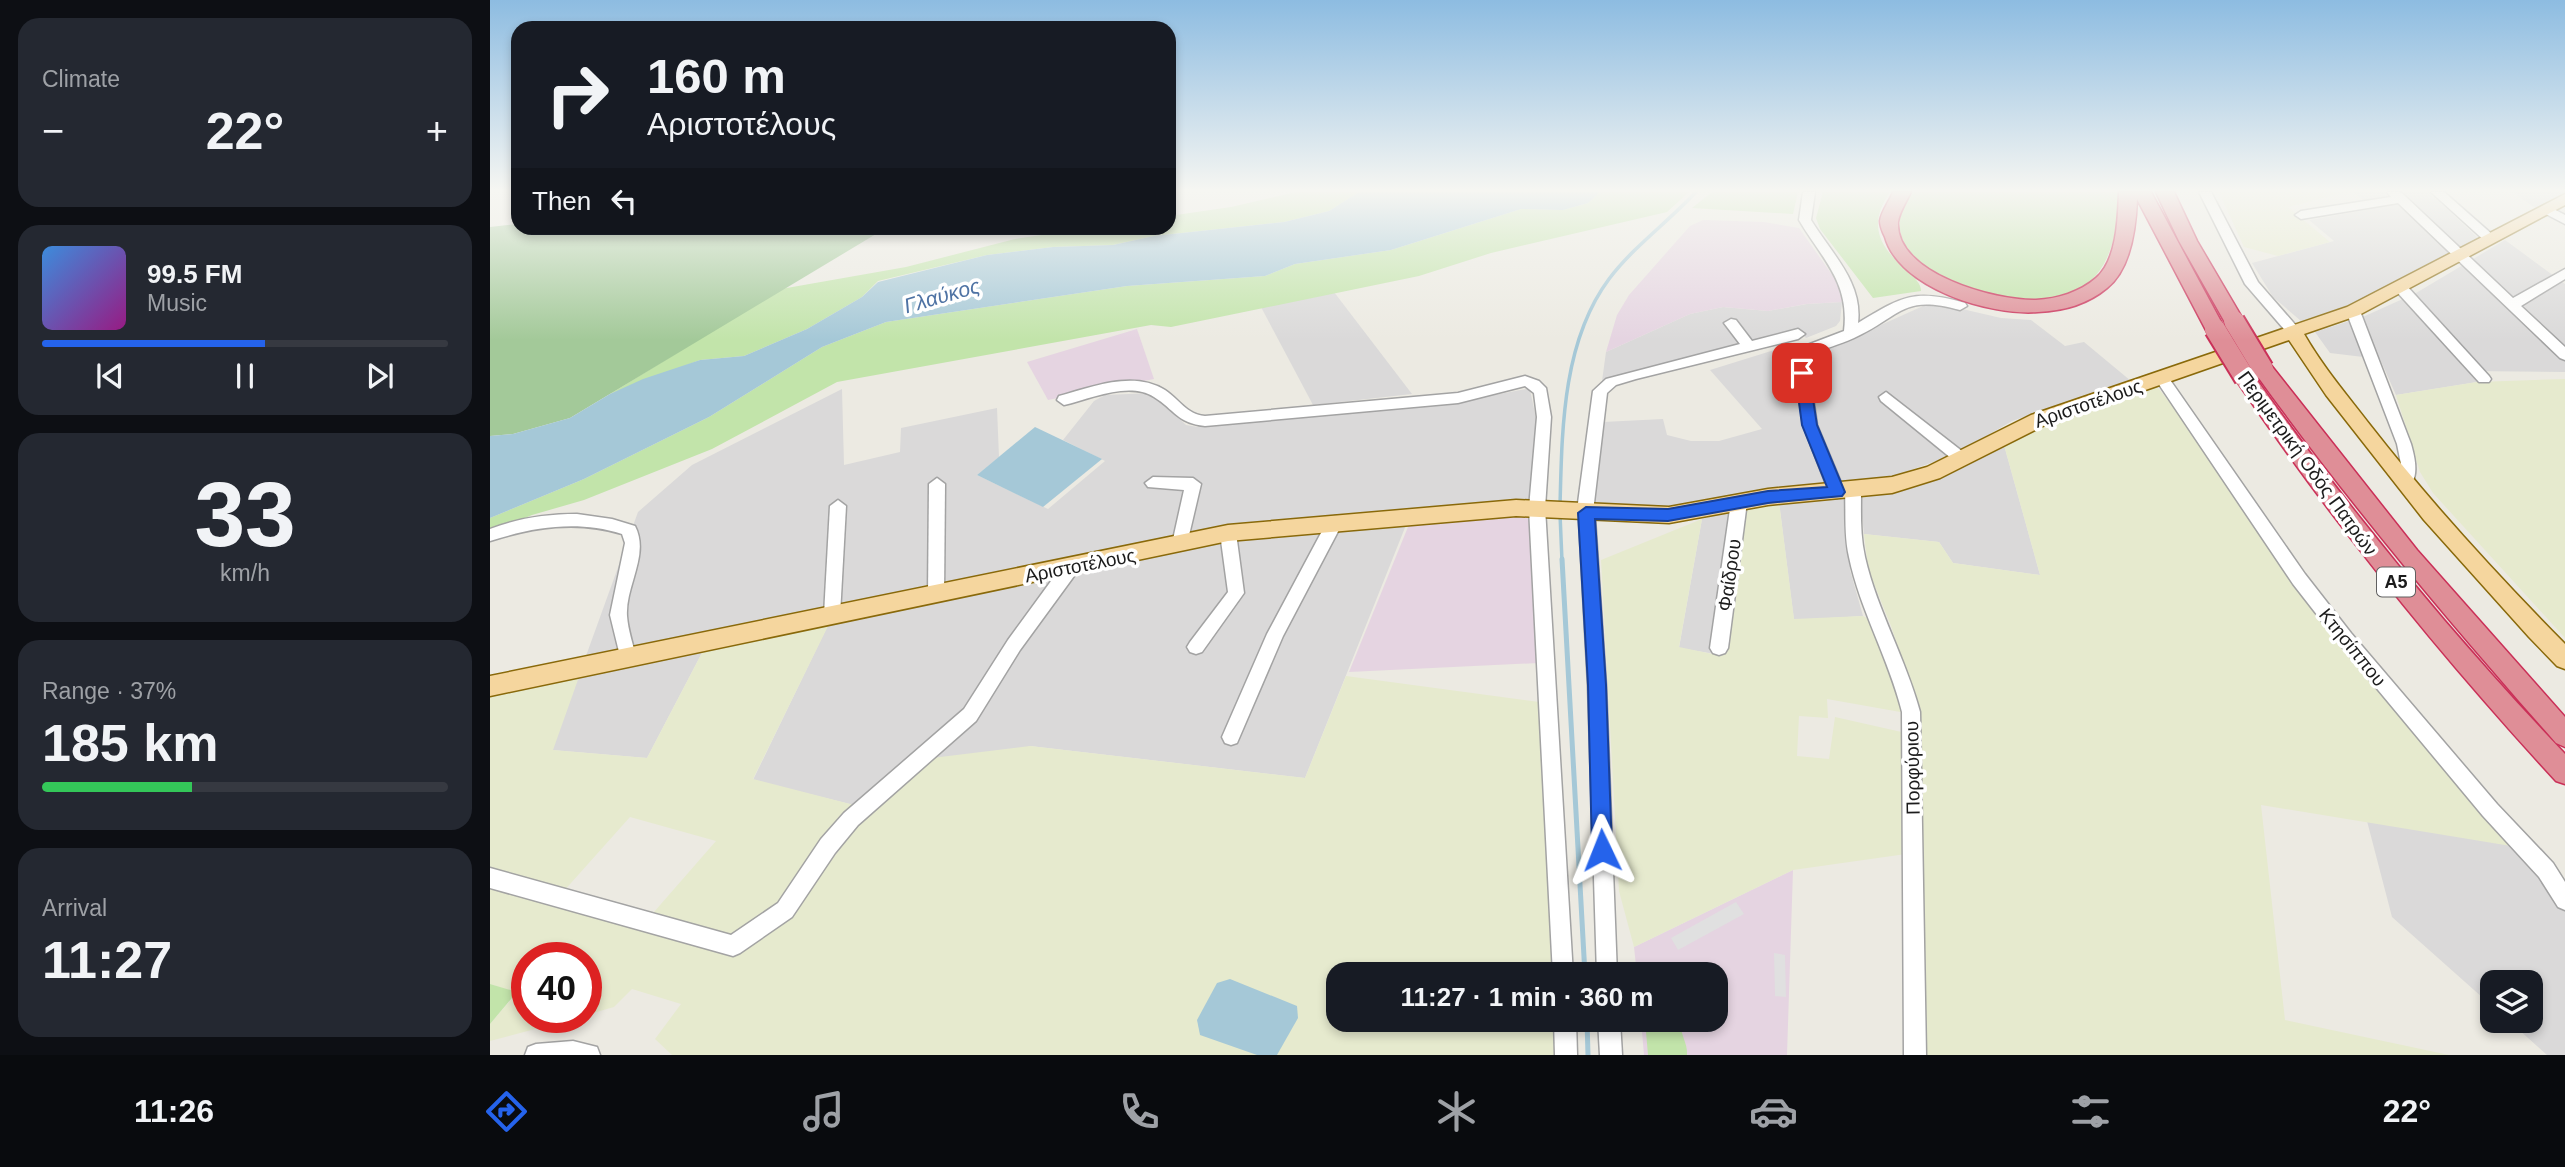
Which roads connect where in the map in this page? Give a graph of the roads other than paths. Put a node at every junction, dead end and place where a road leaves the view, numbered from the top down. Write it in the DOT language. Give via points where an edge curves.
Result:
graph roads {
  1 [pos="1819,241"];
  2 [pos="1895,241"];
  3 [pos="2121,241"];
  4 [pos="2166,241"];
  5 [pos="2190,241"];
  6 [pos="2194,241"];
  7 [pos="2230,241"];
  8 [pos="2444,241"];
  9 [pos="2486,241"];
  10 [pos="2459,256"];
  11 [pos="2565,273"];
  12 [pos="2401,288"];
  13 [pos="2215,291"];
  14 [pos="2512,305"];
  15 [pos="1960,306"];
  16 [pos="2353,312"];
  17 [pos="1731,323"];
  18 [pos="2225,325"];
  19 [pos="2294,332"];
  20 [pos="1798,334"];
  21 [pos="1850,334"];
  22 [pos="1749,346"];
  23 [pos="2565,355"];
  24 [pos="2254,373"];
  25 [pos="2161,377"];
  26 [pos="2484,379"];
  27 [pos="1886,397"];
  28 [pos="1064,400"];
  29 [pos="1962,459"];
  30 [pos="1153,483"];
  31 [pos="2404,483"];
  32 [pos="937,484"];
  33 [pos="1845,491"];
  34 [pos="1739,502"];
  35 [pos="838,506"];
  36 [pos="1542,509"];
  37 [pos="1582,512"];
  38 [pos="1335,522"];
  39 [pos="1228,533"];
  40 [pos="490,536"];
  41 [pos="1180,544"];
  42 [pos="1071,567"];
  43 [pos="936,594"];
  44 [pos="832,615"];
  45 [pos="1196,647"];
  46 [pos="1719,648"];
  47 [pos="628,659"];
  48 [pos="2565,659"];
  49 [pos="490,686"];
  50 [pos="2565,735"];
  51 [pos="1231,737"];
  52 [pos="2565,772"];
  53 [pos="490,878"];
  54 [pos="2565,900"];
  55 [pos="1562,962"];
  56 [pos="1608,962"];
  57 [pos="1565,1032"];
  58 [pos="1610,1032"];
  59 [pos="536,1055"];
  60 [pos="589,1055"];
  61 [pos="1566,1055"];
  62 [pos="1611,1055"];
  63 [pos="1915,1055"];
  1 -- 21 [label="street" via="1853,299"];
  2 -- 3 [label="highway" via="1910,264 1963,295 2031,307 2072,302 2103,282"];
  4 -- 18 [label="highway, Περιμετρική Οδός Πατρών / Α5"];
  5 -- 13 [label="highway, Περιμετρική Οδός Πατρών / Α5"];
  6 -- 13 [label="highway"];
  7 -- 19 [label="street" via="2252,284"];
  8 -- 10 [label="street"];
  9 -- 10 [label="main road, Αριστοτέλους"];
  10 -- 12 [label="main road, Αριστοτέλους"];
  10 -- 14 [label="street"];
  11 -- 14 [label="street"];
  12 -- 16 [label="main road, Αριστοτέλους"];
  12 -- 26 [label="street"];
  13 -- 18 [label="highway, Περιμετρική Οδός Πατρών / Α5"];
  14 -- 23 [label="street"];
  15 -- 21 [label="street" via="1937,299 1914,300"];
  16 -- 19 [label="main road, Αριστοτέλους"];
  16 -- 31 [label="street" via="2404,443 2409,464"];
  17 -- 22 [label="street"];
  18 -- 24 [label="highway, Περιμετρική Οδός Πατρών / Α5, bridge"];
  19 -- 25 [label="main road, Αριστοτέλους"];
  19 -- 31 [label="main road"];
  20 -- 22 [label="street"];
  21 -- 33 [label="street, Πορφύριου" via="1797,354 1810,425"];
  22 -- 37 [label="street" via="1603,387"];
  24 -- 50 [label="highway, Περιμετρική Οδός Πατρών / Α5" via="2314,439 2425,579"];
  24 -- 52 [label="highway, Περιμετρική Οδός Πατρών / Α5" via="2311,473 2389,574"];
  25 -- 29 [label="main road, Αριστοτέλους" via="2038,420"];
  25 -- 54 [label="street, Κτησίππου" via="2330,619 2546,870"];
  27 -- 29 [label="street"];
  28 -- 36 [label="street" via="1128,387 1149,388 1188,420 1205,421 1458,398 1529,382 1543,398"];
  29 -- 33 [label="main road, Αριστοτέλους" via="1912,480"];
  30 -- 41 [label="street" via="1193,484"];
  31 -- 48 [label="main road"];
  32 -- 43 [label="street"];
  33 -- 34 [label="main road, Αριστοτέλους"];
  33 -- 63 [label="street, Πορφύριου" via="1860,569 1905,682 1911,712"];
  34 -- 37 [label="main road, Αριστοτέλους" via="1668,515"];
  34 -- 46 [label="street, Φαίδρου"];
  35 -- 44 [label="street"];
  36 -- 37 [label="main road, Αριστοτέλους"];
  36 -- 38 [label="main road, Αριστοτέλους"];
  36 -- 55 [label="street"];
  37 -- 56 [label="street" via="1597,685"];
  38 -- 39 [label="main road, Αριστοτέλους"];
  38 -- 51 [label="street" via="1275,634"];
  39 -- 41 [label="main road, Αριστοτέλους"];
  39 -- 45 [label="street" via="1236,593"];
  40 -- 47 [label="street" via="515,525 558,520 629,530 633,542 618,615"];
  41 -- 42 [label="main road, Αριστοτέλους"];
  42 -- 43 [label="main road, Αριστοτέλους"];
  42 -- 53 [label="street" via="970,715 851,819 785,910 733,946"];
  43 -- 44 [label="main road, Αριστοτέλους"];
  44 -- 47 [label="main road, Αριστοτέλους"];
  47 -- 49 [label="main road, Αριστοτέλους"];
  57 -- 61 [label="street"];
  58 -- 62 [label="street"];
  59 -- 60 [label="street"];
}
